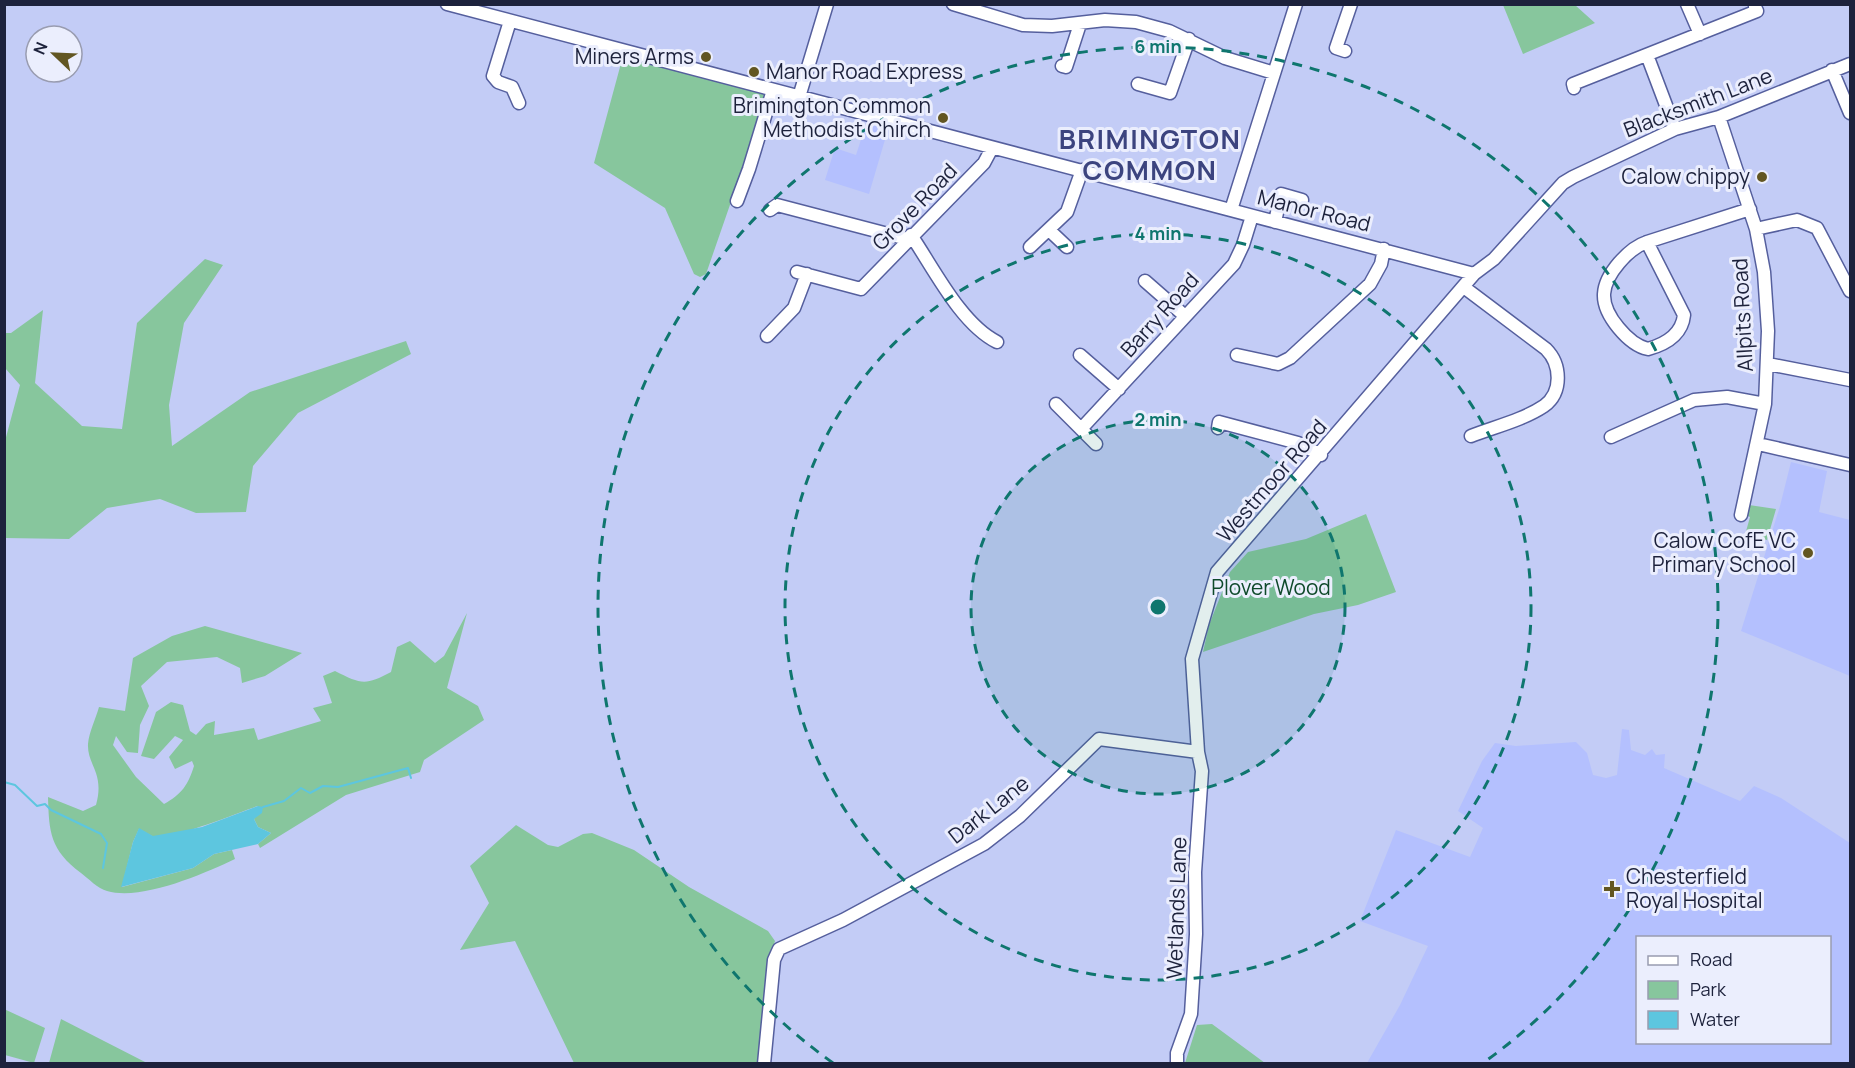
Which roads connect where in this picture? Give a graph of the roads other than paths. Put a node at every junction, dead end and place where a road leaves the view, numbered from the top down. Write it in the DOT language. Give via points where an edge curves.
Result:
graph roads {
  1 [pos="447,4"];
  2 [pos="827,4"];
  3 [pos="953,4"];
  4 [pos="1296,4"];
  5 [pos="1351,4"];
  6 [pos="1687,4"];
  7 [pos="1757,11"];
  8 [pos="510,21"];
  9 [pos="1080,24"];
  10 [pos="1700,34"];
  11 [pos="1189,39"];
  12 [pos="1345,51"];
  13 [pos="1647,55"];
  14 [pos="1851,63"];
  15 [pos="1062,66"];
  16 [pos="1832,70"];
  17 [pos="1274,73"];
  18 [pos="1138,84"];
  19 [pos="1574,88"];
  20 [pos="773,90"];
  21 [pos="799,97"];
  22 [pos="519,103"];
  23 [pos="1851,113"];
  24 [pos="1719,117"];
  25 [pos="1675,129"];
  26 [pos="992,148"];
  27 [pos="1082,170"];
  28 [pos="1302,200"];
  29 [pos="737,201"];
  30 [pos="1750,209"];
  31 [pos="770,210"];
  32 [pos="1231,210"];
  33 [pos="1252,216"];
  34 [pos="1275,222"];
  35 [pos="1756,229"];
  36 [pos="1049,230"];
  37 [pos="909,237"];
  38 [pos="1647,242"];
  39 [pos="1030,247"];
  40 [pos="1067,247"];
  41 [pos="1384,249"];
  42 [pos="1474,274"];
  43 [pos="1145,281"];
  44 [pos="1465,288"];
  45 [pos="1851,291"];
  46 [pos="1185,316"];
  47 [pos="767,336"];
  48 [pos="998,342"];
  49 [pos="1080,355"];
  50 [pos="1237,355"];
  51 [pos="1768,364"];
  52 [pos="1851,380"];
  53 [pos="1119,389"];
  54 [pos="1056,404"];
  55 [pos="1765,404"];
  56 [pos="1218,428"];
  57 [pos="1081,429"];
  58 [pos="1471,436"];
  59 [pos="1611,437"];
  60 [pos="1096,444"];
  61 [pos="1758,444"];
  62 [pos="1321,455"];
  63 [pos="1851,465"];
  64 [pos="1741,515"];
  65 [pos="1198,753"];
  66 [pos="764,1064"];
  67 [pos="1177,1064"];
  1 -- 8 [label="street, Manor Road"];
  2 -- 21 [label="street"];
  3 -- 9 [label="street" via="1023,25"];
  4 -- 17 [label="street"];
  5 -- 12 [label="street" via="1336,48"];
  6 -- 10 [label="street"];
  7 -- 10 [label="street"];
  8 -- 20 [label="street, Manor Road"];
  8 -- 22 [label="street" via="493,76 512,87"];
  9 -- 11 [label="street" via="1105,20 1136,22"];
  9 -- 15 [label="street" via="1066,67"];
  10 -- 13 [label="street"];
  11 -- 17 [label="street" via="1225,58"];
  11 -- 18 [label="street" via="1170,93"];
  13 -- 19 [label="street" via="1573,84"];
  13 -- 25 [label="street"];
  14 -- 16 [label="street, Blacksmith Lane"];
  16 -- 23 [label="street"];
  16 -- 24 [label="street, Blacksmith Lane"];
  17 -- 32 [label="street"];
  20 -- 21 [label="street, Manor Road"];
  20 -- 29 [label="street"];
  21 -- 26 [label="street, Manor Road"];
  24 -- 25 [label="street, Blacksmith Lane"];
  24 -- 30 [label="street, Allpits Road"];
  25 -- 42 [label="street, Blacksmith Lane" via="1563,183 1494,259"];
  26 -- 27 [label="street, Manor Road"];
  26 -- 37 [label="street, Grove Road" via="984,163"];
  27 -- 32 [label="street, Manor Road"];
  27 -- 36 [label="street" via="1071,205"];
  28 -- 34 [label="street" via="1281,194"];
  30 -- 35 [label="street, Allpits Road"];
  30 -- 38 [label="street"];
  31 -- 37 [label="street" via="777,205"];
  32 -- 33 [label="street, Manor Road"];
  33 -- 34 [label="street, Manor Road"];
  33 -- 46 [label="street, Barry Road" via="1244,245 1233,264"];
  34 -- 41 [label="street, Manor Road"];
  35 -- 45 [label="street" via="1797,220 1808,222 1817,228"];
  35 -- 51 [label="street, Allpits Road" via="1764,272"];
  36 -- 39 [label="street"];
  36 -- 40 [label="street"];
  37 -- 47 [label="street, Grove Road" via="861,289 802,273 794,309"];
  37 -- 48 [label="street" via="970,321 982,334"];
  38 -- 38 [label="street" via="1638,245 1612,273 1604,295 1628,341 1648,349 1670,340 1683,324 1684,315"];
  41 -- 42 [label="street, Manor Road"];
  41 -- 50 [label="street" via="1370,284 1290,358 1278,364"];
  42 -- 44 [label="street, Westmoor Road"];
  43 -- 46 [label="street"];
  44 -- 58 [label="street" via="1546,349 1558,372 1556,390 1546,404"];
  44 -- 62 [label="street, Westmoor Road"];
  46 -- 53 [label="street, Barry Road"];
  49 -- 53 [label="street"];
  51 -- 52 [label="street"];
  51 -- 55 [label="street, Allpits Road"];
  53 -- 57 [label="street, Barry Road"];
  54 -- 57 [label="street"];
  55 -- 59 [label="street" via="1727,397 1694,400"];
  55 -- 61 [label="street, Allpits Road"];
  56 -- 62 [label="street" via="1220,422 1298,443"];
  57 -- 60 [label="street"];
  61 -- 63 [label="street"];
  61 -- 64 [label="street, Allpits Road"];
  62 -- 65 [label="street, Westmoor Road" via="1217,572 1192,659"];
  65 -- 66 [label="street, Dark Lane" via="1099,739 1020,816 984,844 843,920 785,944 774,960"];
  65 -- 67 [label="street, Wetlands Lane" via="1202,771 1191,1014"];
}
